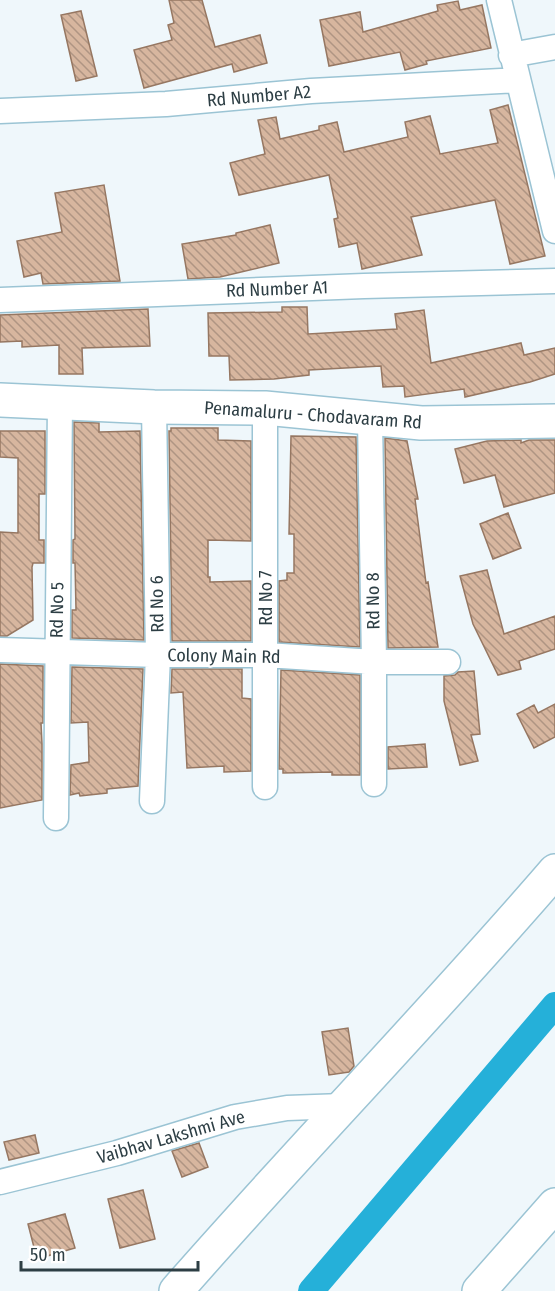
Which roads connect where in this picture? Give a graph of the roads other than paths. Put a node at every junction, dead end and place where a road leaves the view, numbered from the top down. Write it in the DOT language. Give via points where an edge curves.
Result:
graph roads {
  1 [pos="499,0"];
  2 [pos="555,47"];
  3 [pos="512,55"];
  4 [pos="518,80"];
  5 [pos="0,111"];
  6 [pos="555,231"];
  7 [pos="555,281"];
  8 [pos="0,300"];
  9 [pos="0,400"];
  10 [pos="60,402"];
  11 [pos="154,407"];
  12 [pos="265,408"];
  13 [pos="370,419"];
  14 [pos="555,421"];
  15 [pos="0,650"];
  16 [pos="57,653"];
  17 [pos="158,655"];
  18 [pos="266,655"];
  19 [pos="374,662"];
  20 [pos="448,662"];
  21 [pos="374,784"];
  22 [pos="265,787"];
  23 [pos="152,801"];
  24 [pos="56,818"];
  25 [pos="555,871"];
  26 [pos="343,1106"];
  27 [pos="0,1182"];
  28 [pos="555,1205"];
  29 [pos="176,1291"];
  30 [pos="479,1291"];
  1 -- 3 [label="street"];
  2 -- 3 [label="street"];
  3 -- 4 [label="street"];
  4 -- 5 [label="street, Rd Number A2"];
  4 -- 6 [label="street"];
  7 -- 8 [label="street, Rd Number A1"];
  9 -- 10 [label="main road, Penamaluru - Chodavaram Rd"];
  10 -- 11 [label="main road, Penamaluru - Chodavaram Rd"];
  10 -- 16 [label="street, Rd No 5"];
  11 -- 12 [label="main road, Penamaluru - Chodavaram Rd"];
  11 -- 17 [label="street, Rd No 6"];
  12 -- 13 [label="main road, Penamaluru - Chodavaram Rd"];
  12 -- 18 [label="street, Rd No 7"];
  13 -- 14 [label="main road, Penamaluru - Chodavaram Rd" via="421,423"];
  13 -- 19 [label="street, Rd No 8"];
  15 -- 16 [label="street, Colony Main Rd"];
  16 -- 17 [label="street, Colony Main Rd"];
  16 -- 24 [label="street, Rd No 5"];
  17 -- 18 [label="street, Colony Main Rd"];
  17 -- 23 [label="street, Rd No 6"];
  18 -- 19 [label="street, Colony Main Rd"];
  18 -- 22 [label="street, Rd No 7"];
  19 -- 20 [label="street, Colony Main Rd"];
  19 -- 21 [label="street, Rd No 8"];
  25 -- 26 [label="main road"];
  26 -- 27 [label="street, Vaibhav Lakshmi Ave" via="269,1110"];
  26 -- 29 [label="main road"];
  28 -- 30 [label="main road"];
}
